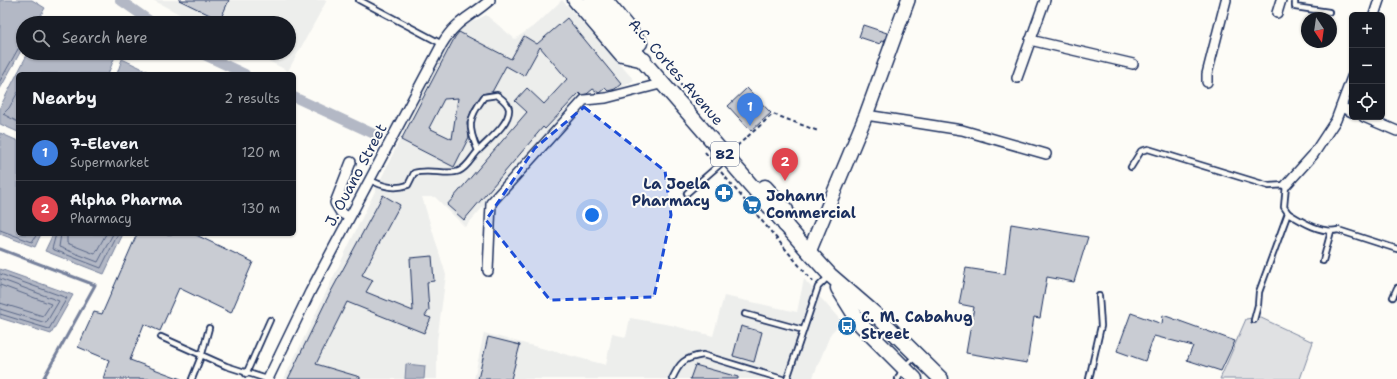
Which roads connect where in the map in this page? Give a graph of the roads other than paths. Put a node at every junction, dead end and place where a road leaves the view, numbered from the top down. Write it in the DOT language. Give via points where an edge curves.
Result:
graph roads {
  1 [pos="359,0"];
  2 [pos="490,0"];
  3 [pos="575,0"];
  4 [pos="590,0"];
  5 [pos="605,0"];
  6 [pos="908,0"];
  7 [pos="1046,0"];
  8 [pos="1226,0"];
  9 [pos="1282,0"];
  10 [pos="1295,0"];
  11 [pos="1380,0"];
  12 [pos="1329,12"];
  13 [pos="1375,12"];
  14 [pos="1277,13"];
  15 [pos="1030,40"];
  16 [pos="442,44"];
  17 [pos="644,60"];
  18 [pos="1133,64"];
  19 [pos="1017,78"];
  20 [pos="1207,82"];
  21 [pos="670,84"];
  22 [pos="1350,84"];
  23 [pos="1341,108"];
  24 [pos="1349,111"];
  25 [pos="866,116"];
  26 [pos="1371,120"];
  27 [pos="1397,131"];
  28 [pos="478,151"];
  29 [pos="1046,154"];
  30 [pos="728,157"];
  31 [pos="351,162"];
  32 [pos="1131,167"];
  33 [pos="370,180"];
  34 [pos="1286,185"];
  35 [pos="687,193"];
  36 [pos="1288,213"];
  37 [pos="349,217"];
  38 [pos="785,225"];
  39 [pos="1331,231"];
  40 [pos="1397,249"];
  41 [pos="809,252"];
  42 [pos="1323,261"];
  43 [pos="488,272"];
  44 [pos="830,275"];
  45 [pos="1397,288"];
  46 [pos="1099,296"];
  47 [pos="1393,296"];
  48 [pos="744,314"];
  49 [pos="270,320"];
  50 [pos="1254,320"];
  51 [pos="209,328"];
  52 [pos="803,330"];
  53 [pos="161,337"];
  54 [pos="202,354"];
  55 [pos="916,356"];
  56 [pos="246,374"];
  57 [pos="899,376"];
  58 [pos="192,379"];
  59 [pos="268,379"];
  60 [pos="672,379"];
  61 [pos="782,379"];
  62 [pos="786,379"];
  63 [pos="915,379"];
  64 [pos="942,379"];
  65 [pos="1089,379"];
  1 -- 16 [label="lane"];
  2 -- 16 [label="street, J. Ouano Street" via="449,31"];
  3 -- 17 [label="main road" via="622,55"];
  4 -- 17 [label="main road, A.C. Cortes Avenue / 82"];
  5 -- 21 [label="main road"];
  6 -- 25 [label="street"];
  7 -- 15 [label="street"];
  8 -- 20 [label="street"];
  9 -- 14 [label="street"];
  10 -- 12 [label="lane" via="1295,7"];
  11 -- 13 [label="street"];
  15 -- 18 [label="street"];
  15 -- 19 [label="street"];
  16 -- 33 [label="street, J. Ouano Street"];
  17 -- 21 [label="main road, A.C. Cortes Avenue / 82"];
  21 -- 30 [label="main road, A.C. Cortes Avenue / 82"];
  21 -- 38 [label="main road" via="786,210"];
  21 -- 43 [label="street" via="606,98 584,100 491,203"];
  22 -- 23 [label="street"];
  23 -- 24 [label="street"];
  23 -- 34 [label="street" via="1313,155"];
  25 -- 29 [label="street" via="962,130"];
  25 -- 41 [label="street"];
  26 -- 27 [label="street"];
  28 -- 28 [label="lane" via="495,135 507,116 509,109 497,95 484,97 471,118 470,134"];
  28 -- 33 [label="lane" via="459,171 424,170 414,173 408,185 399,188 380,185"];
  30 -- 35 [label="lane"];
  30 -- 38 [label="main road, A.C. Cortes Avenue / 82"];
  31 -- 37 [label="street" via="336,203 341,213"];
  32 -- 34 [label="lane" via="1141,151 1148,149 1269,186"];
  33 -- 37 [label="street, J. Ouano Street"];
  34 -- 36 [label="lane" via="1284,207"];
  36 -- 39 [label="lane" via="1306,224"];
  36 -- 50 [label="lane" via="1259,292"];
  37 -- 59 [label="street, J. Ouano Street"];
  38 -- 41 [label="main road, A.C. Cortes Avenue / 82"];
  39 -- 40 [label="lane" via="1338,230"];
  39 -- 42 [label="lane"];
  41 -- 44 [label="main road, A.C. Cortes Avenue / 82"];
  44 -- 52 [label="lane" via="818,287"];
  44 -- 55 [label="main road, A.C. Cortes Avenue / 82" via="874,313"];
  44 -- 57 [label="main road, A.C. Cortes Avenue / 82" via="861,325"];
  45 -- 47 [label="lane"];
  46 -- 65 [label="lane" via="1101,326"];
  48 -- 52 [label="lane"];
  49 -- 56 [label="lane"];
  51 -- 54 [label="lane"];
  52 -- 62 [label="lane"];
  53 -- 54 [label="lane"];
  54 -- 56 [label="lane"];
  54 -- 58 [label="lane"];
  55 -- 57 [label="lane"];
  55 -- 64 [label="main road, A.C. Cortes Avenue / 82"];
  56 -- 59 [label="lane"];
  57 -- 63 [label="main road, A.C. Cortes Avenue / 82"];
  60 -- 61 [label="lane" via="679,364 690,357 703,356"];
}
